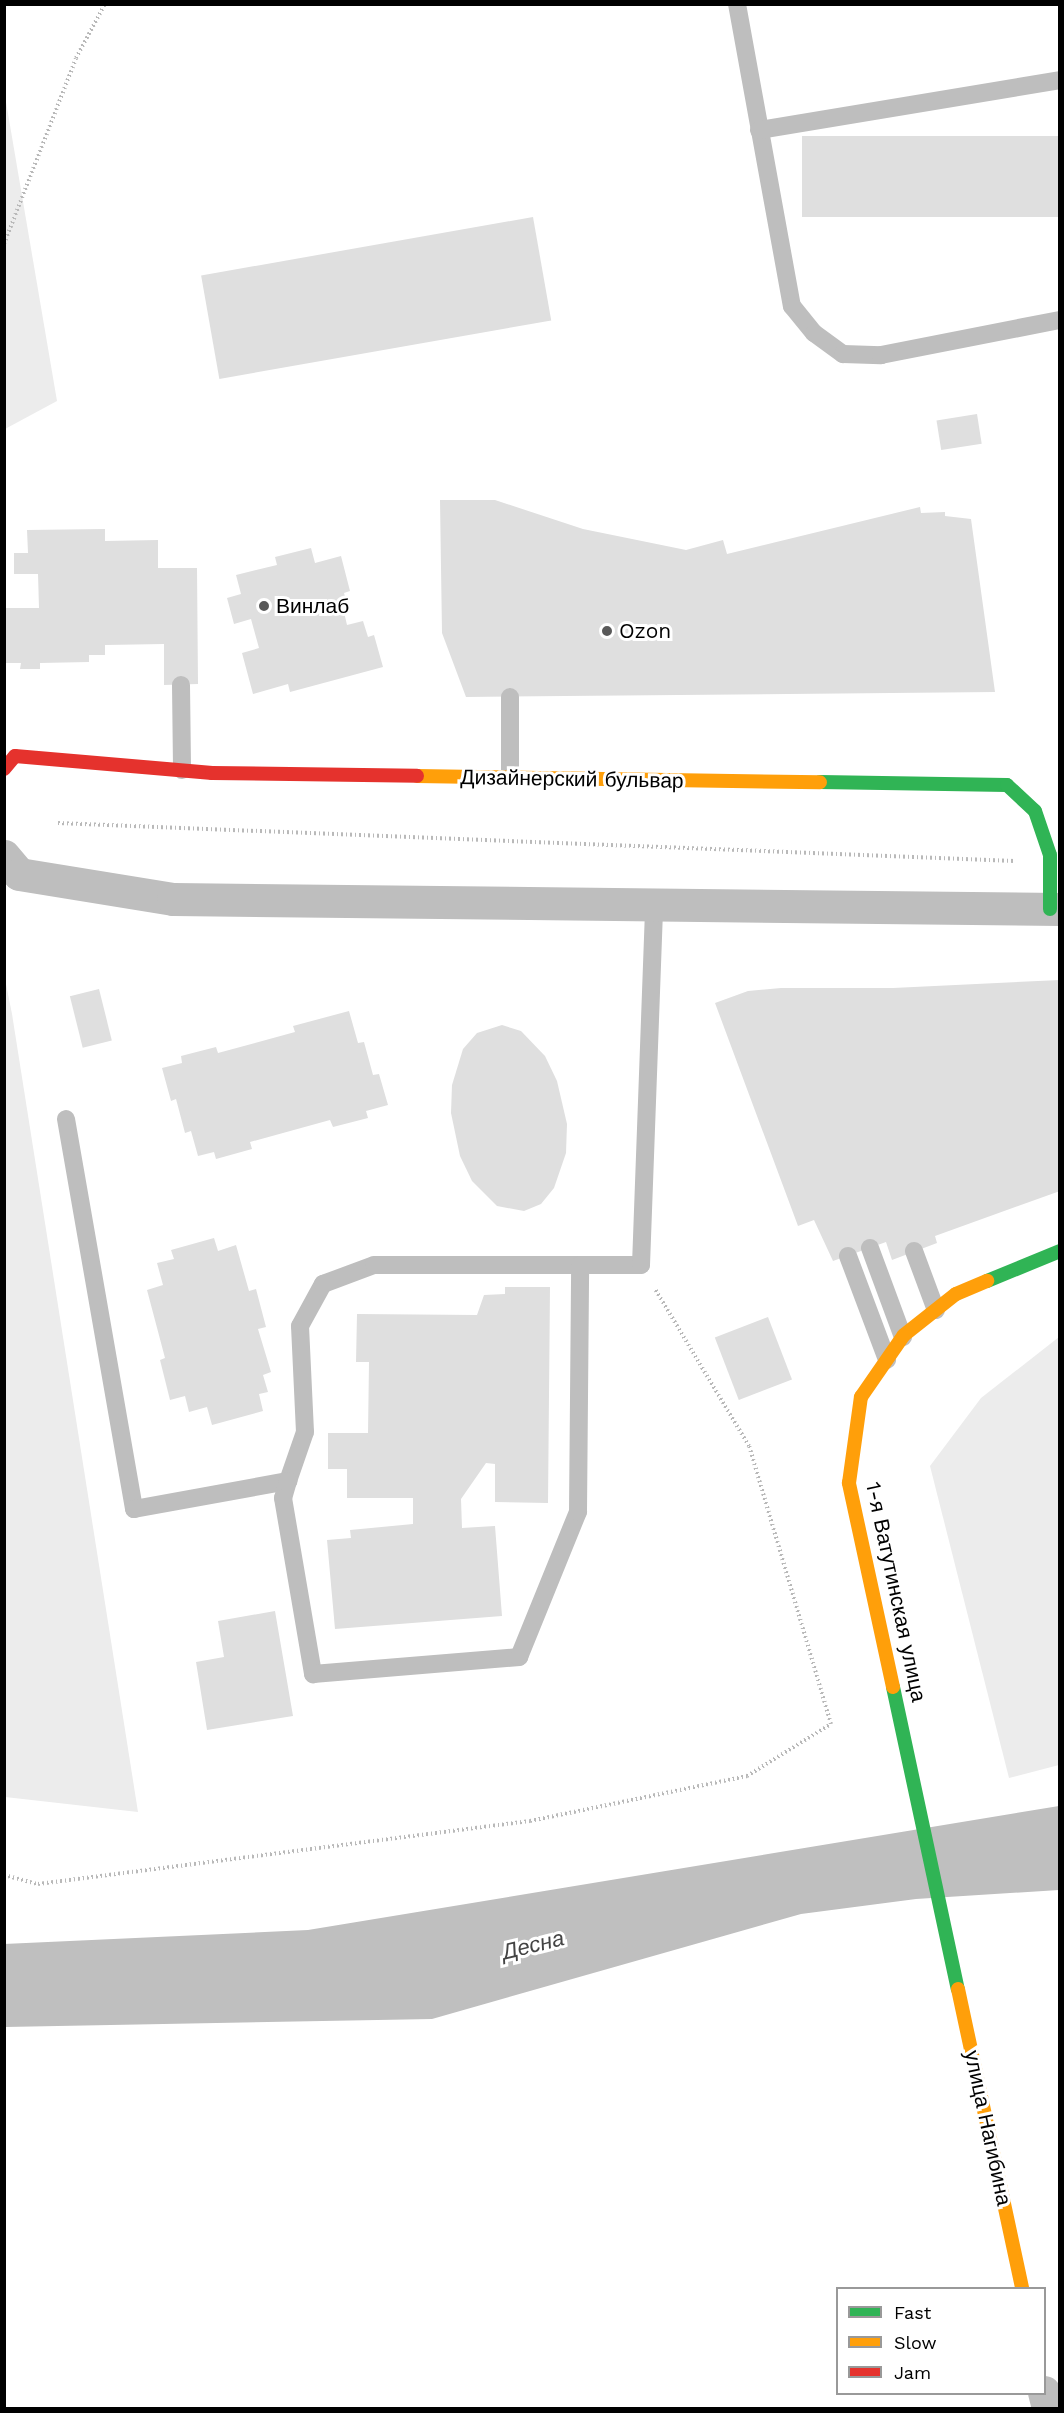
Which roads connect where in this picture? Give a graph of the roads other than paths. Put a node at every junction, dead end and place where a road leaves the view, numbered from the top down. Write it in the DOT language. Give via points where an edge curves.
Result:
graph roads {
  1 [pos="737,4"];
  2 [pos="1059,80"];
  3 [pos="759,130"];
  4 [pos="1059,320"];
  5 [pos="182,684"];
  6 [pos="510,697"];
  7 [pos="4,769"];
  8 [pos="182,770"];
  9 [pos="510,778"];
  10 [pos="4,856"];
  11 [pos="654,905"];
  12 [pos="1055,909"];
  13 [pos="66,1119"];
  14 [pos="870,1248"];
  15 [pos="914,1251"];
  16 [pos="1059,1251"];
  17 [pos="848,1256"];
  18 [pos="580,1265"];
  19 [pos="936,1310"];
  20 [pos="903,1337"];
  21 [pos="887,1360"];
  22 [pos="288,1481"];
  23 [pos="953,1967"];
  24 [pos="1022,2287"];
  1 -- 3 [label="lane"];
  2 -- 3 [label="lane"];
  3 -- 4 [label="lane" via="792,306 814,333 843,354 881,355"];
  5 -- 8 [label="lane"];
  6 -- 9 [label="lane"];
  7 -- 8 [label="street, Дизайнерский бульвар" via="15,756"];
  8 -- 9 [label="street, Дизайнерский бульвар"];
  9 -- 12 [label="street, Дизайнерский бульвар" via="1007,785 1035,811 1050,862"];
  10 -- 11 [label="street, Дизайнерский бульвар" via="19,874 173,899"];
  11 -- 12 [label="street, Дизайнерский бульвар"];
  11 -- 18 [label="lane" via="641,1265"];
  13 -- 22 [label="lane" via="134,1509"];
  14 -- 20 [label="lane"];
  15 -- 19 [label="lane"];
  16 -- 19 [label="street, 1-я Ватутинская улица" via="956,1294"];
  17 -- 21 [label="lane"];
  18 -- 22 [label="lane" via="374,1265 322,1284 300,1326 305,1432"];
  18 -- 22 [label="lane" via="578,1512 519,1657 314,1674 283,1498"];
  19 -- 20 [label="street, 1-я Ватутинская улица"];
  20 -- 21 [label="street, 1-я Ватутинская улица"];
  21 -- 23 [label="street, 1-я Ватутинская улица" via="861,1397 849,1484"];
  23 -- 24 [label="street, улица Нагибина"];
}
